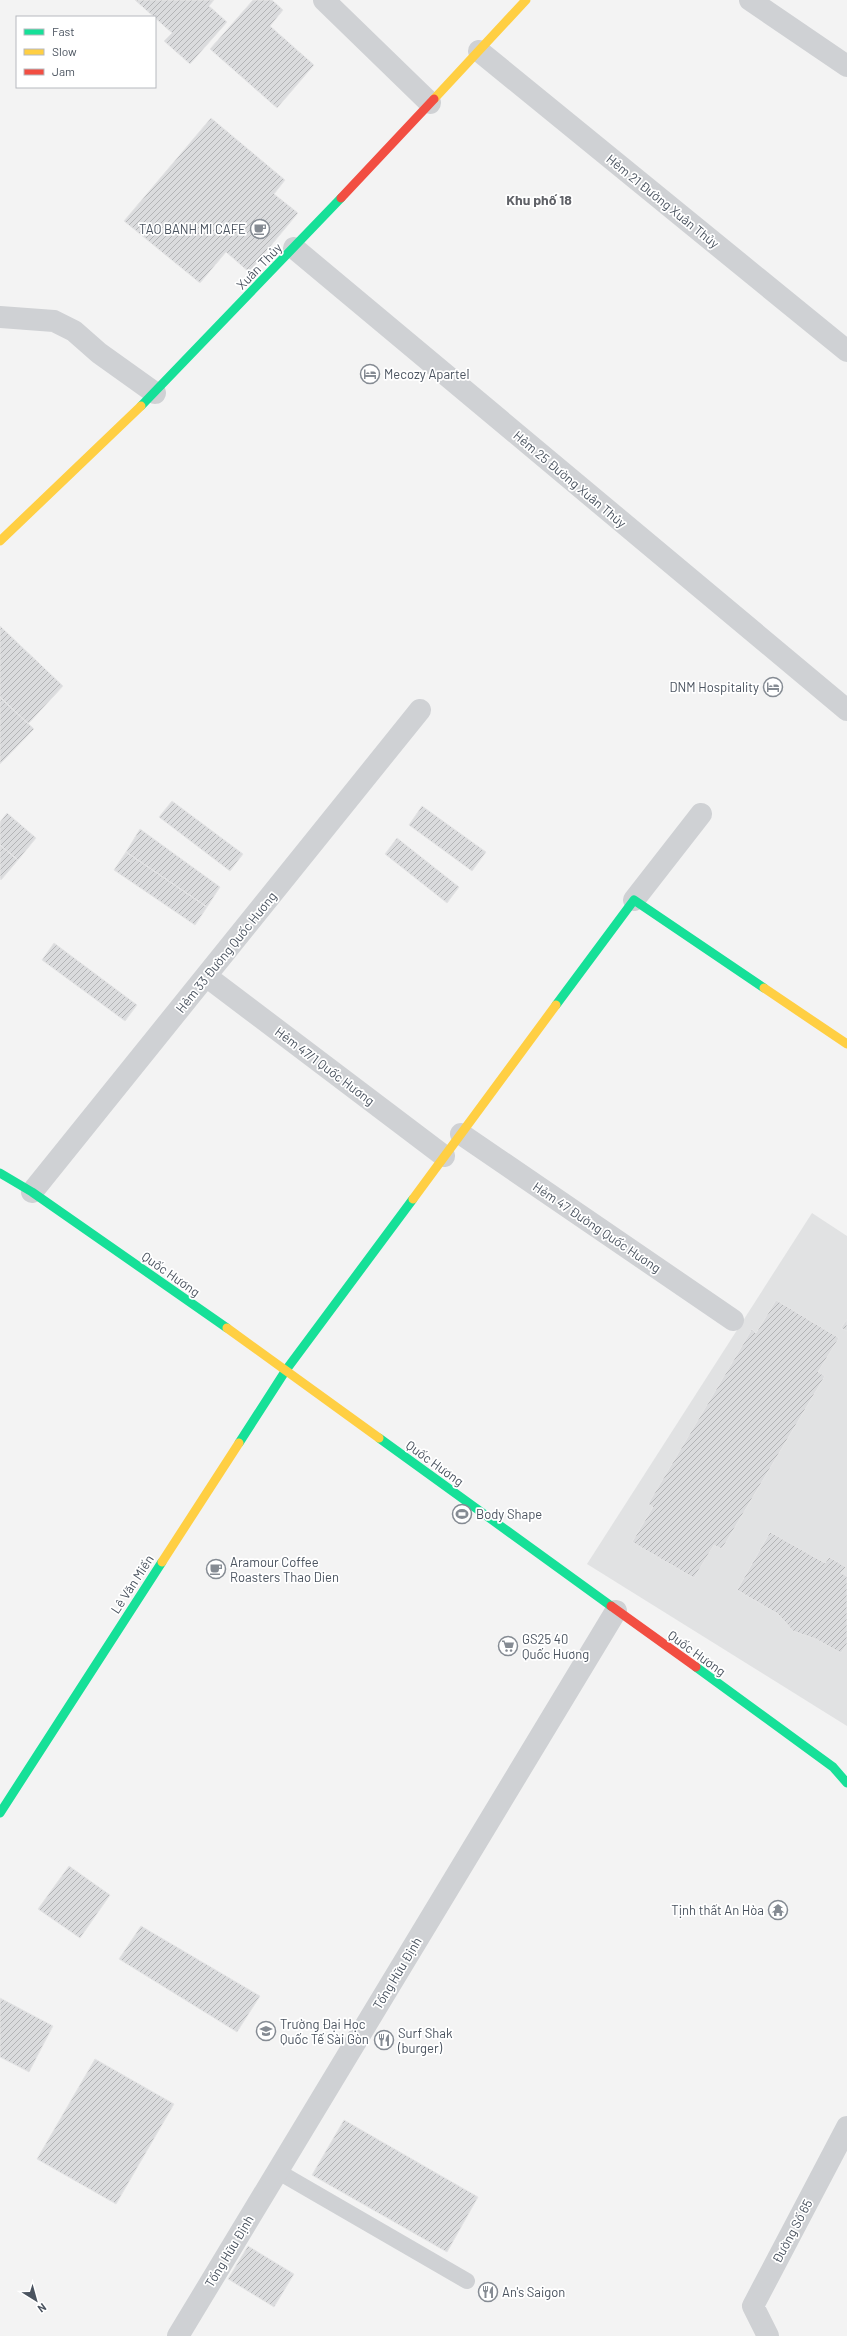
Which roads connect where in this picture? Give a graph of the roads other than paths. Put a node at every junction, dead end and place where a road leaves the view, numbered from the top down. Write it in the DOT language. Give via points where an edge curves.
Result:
graph roads {
  1 [pos="324,0"];
  2 [pos="526,0"];
  3 [pos="750,0"];
  4 [pos="479,51"];
  5 [pos="847,66"];
  6 [pos="430,102"];
  7 [pos="294,248"];
  8 [pos="0,317"];
  9 [pos="847,351"];
  10 [pos="155,393"];
  11 [pos="0,541"];
  12 [pos="420,710"];
  13 [pos="847,710"];
  14 [pos="701,814"];
  15 [pos="634,900"];
  16 [pos="206,976"];
  17 [pos="847,1044"];
  18 [pos="461,1134"];
  19 [pos="444,1156"];
  20 [pos="0,1173"];
  21 [pos="32,1192"];
  22 [pos="733,1320"];
  23 [pos="286,1370"];
  24 [pos="616,1611"];
  25 [pos="847,1783"];
  26 [pos="0,1812"];
  27 [pos="847,2127"];
  28 [pos="277,2171"];
  29 [pos="467,2281"];
  30 [pos="178,2336"];
  31 [pos="768,2336"];
  1 -- 6 [label="street"];
  2 -- 4 [label="street, Xuân Thủy"];
  3 -- 5 [label="street"];
  4 -- 6 [label="street, Xuân Thủy"];
  4 -- 9 [label="street, Hẻm 21 Đường Xuân Thủy"];
  6 -- 7 [label="street, Xuân Thủy"];
  7 -- 10 [label="street, Xuân Thủy"];
  7 -- 13 [label="street, Hẻm 25 Đường Xuân Thủy"];
  8 -- 10 [label="street" via="54,321 74,331 99,353"];
  10 -- 11 [label="street, Xuân Thủy"];
  12 -- 16 [label="street, Hẻm 33 Đường Quốc Hương"];
  14 -- 15 [label="street"];
  15 -- 17 [label="street"];
  15 -- 18 [label="street"];
  16 -- 19 [label="street, Hẻm 47/1 Quốc Hương"];
  16 -- 21 [label="street, Hẻm 33 Đường Quốc Hương"];
  18 -- 19 [label="street"];
  18 -- 22 [label="street, Hẻm 47 Đường Quốc Hương"];
  19 -- 23 [label="street"];
  20 -- 21 [label="street, Quốc Hương"];
  21 -- 23 [label="street, Quốc Hương"];
  23 -- 24 [label="street, Quốc Hương"];
  23 -- 26 [label="street, Lê Văn Miến"];
  24 -- 25 [label="street, Quốc Hương" via="833,1767"];
  24 -- 28 [label="street, Tống Hữu Định"];
  27 -- 31 [label="street, Đường Số 65" via="753,2306"];
  28 -- 29 [label="lane"];
  28 -- 30 [label="street, Tống Hữu Định"];
}
